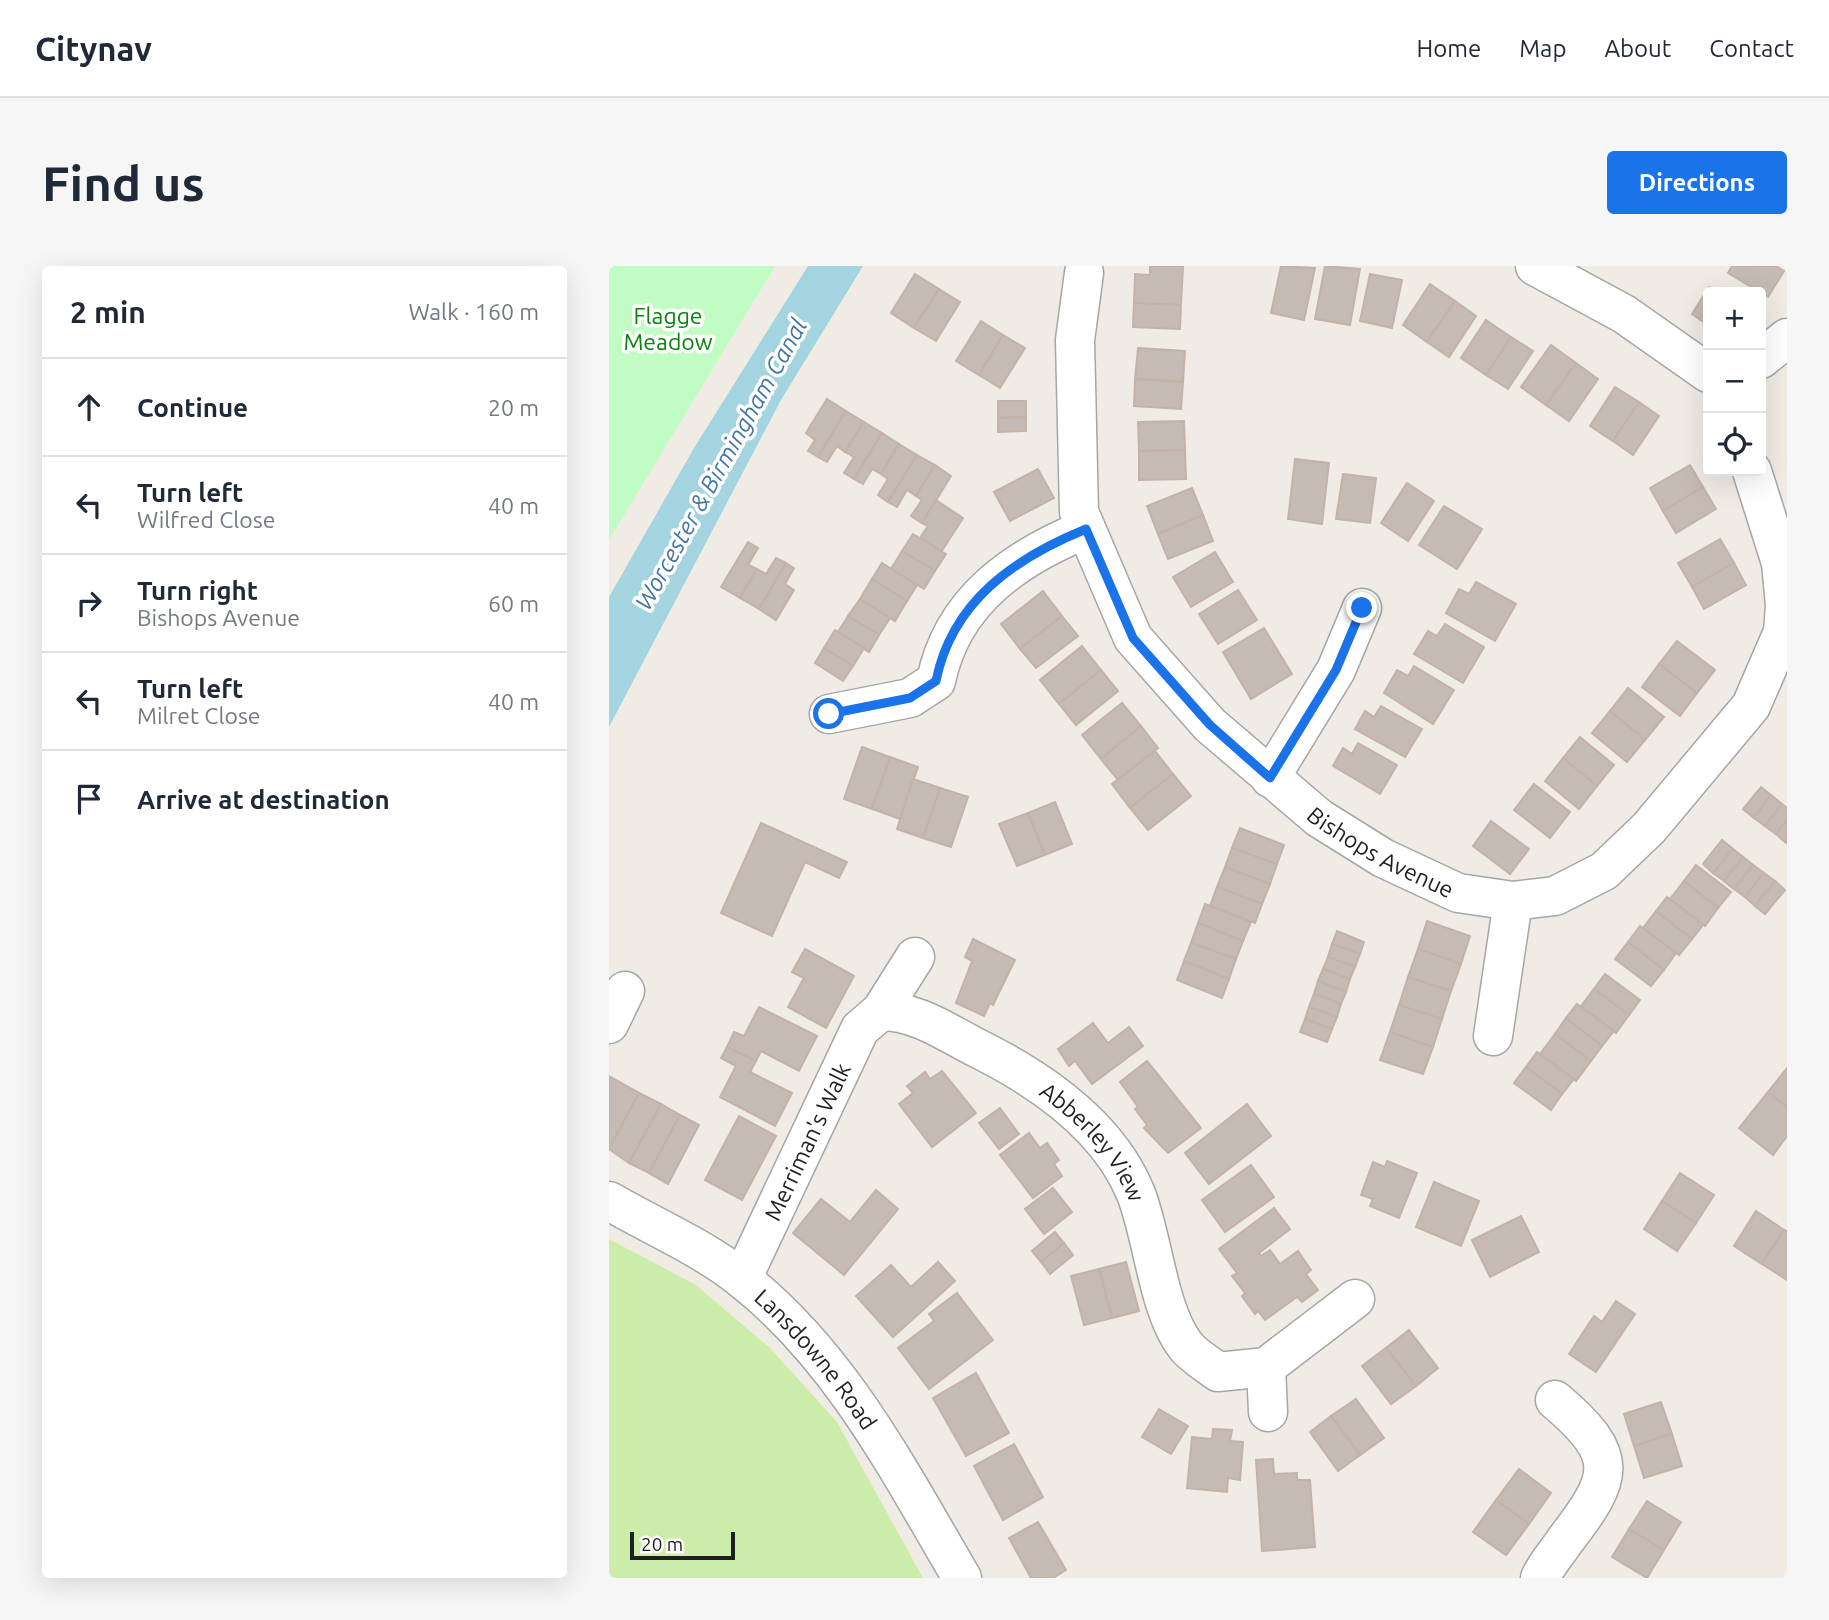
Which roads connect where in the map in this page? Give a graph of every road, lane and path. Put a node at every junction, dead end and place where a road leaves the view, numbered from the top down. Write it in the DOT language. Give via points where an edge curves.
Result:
graph roads {
  1 [pos="1535,266"];
  2 [pos="1084,273"];
  3 [pos="1787,338"];
  4 [pos="1766,355"];
  5 [pos="1703,369"];
  6 [pos="1754,476"];
  7 [pos="1086,529"];
  8 [pos="1362,608"];
  9 [pos="1785,632"];
  10 [pos="829,714"];
  11 [pos="1270,778"];
  12 [pos="1513,901"];
  13 [pos="915,957"];
  14 [pos="881,1012"];
  15 [pos="1493,1035"];
  16 [pos="609,1201"];
  17 [pos="742,1279"];
  18 [pos="1356,1299"];
  19 [pos="1266,1367"];
  20 [pos="1555,1400"];
  21 [pos="1268,1412"];
  22 [pos="962,1578"];
  23 [pos="1540,1578"];
  1 -- 5 [label="street" via="1624,314"];
  2 -- 7 [label="street, Bishops Avenue" via="1075,340 1079,512"];
  3 -- 4 [label="street"];
  6 -- 9 [label="street, Bishops Avenue" via="1781,563"];
  7 -- 10 [label="street" via="1034,552 975,599 942,651 936,681 910,698"];
  7 -- 11 [label="street, Bishops Avenue" via="1133,638 1210,725"];
  8 -- 11 [label="street" via="1336,670"];
  9 -- 12 [label="street, Bishops Avenue" via="1751,706 1649,828 1604,872 1555,896"];
  11 -- 12 [label="street, Bishops Avenue" via="1319,818 1383,858 1458,893"];
  12 -- 15 [label="street"];
  13 -- 14 [label="street"];
  14 -- 17 [label="street, Merriman's Walk" via="860,1029"];
  14 -- 19 [label="street, Abberley View" via="905,1011 1002,1061 1091,1126 1136,1194 1172,1322 1186,1346 1218,1372"];
  16 -- 17 [label="street, Lansdowne Road" via="697,1248"];
  17 -- 22 [label="street, Lansdowne Road" via="791,1322 829,1365 888,1451"];
  18 -- 19 [label="street"];
  19 -- 21 [label="street"];
  20 -- 23 [label="street" via="1580,1421 1600,1447 1605,1475 1595,1502"];
}
